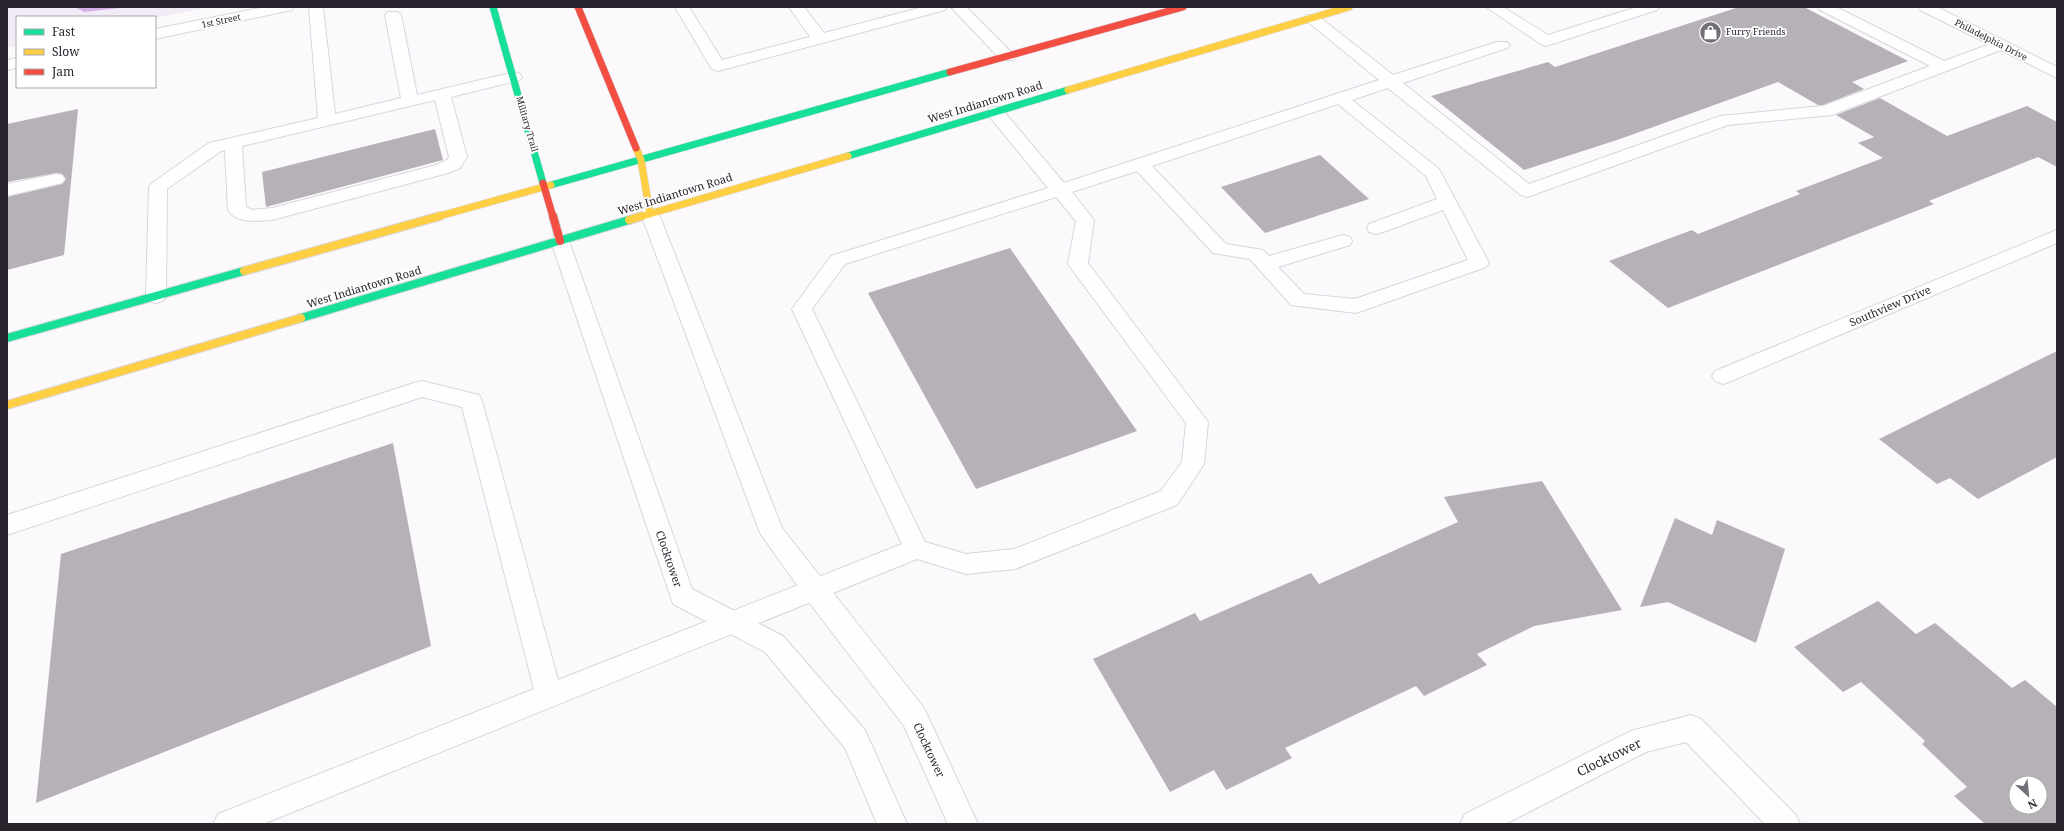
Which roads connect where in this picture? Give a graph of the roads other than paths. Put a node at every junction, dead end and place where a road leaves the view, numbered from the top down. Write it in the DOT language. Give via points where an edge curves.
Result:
graph roads {
  1 [pos="287,7"];
  2 [pos="316,7"];
  3 [pos="493,7"];
  4 [pos="578,7"];
  5 [pos="682,7"];
  6 [pos="796,7"];
  7 [pos="940,7"];
  8 [pos="958,7"];
  9 [pos="1183,7"];
  10 [pos="1349,7"];
  11 [pos="1493,7"];
  12 [pos="1652,7"];
  13 [pos="1825,7"];
  14 [pos="1925,7"];
  15 [pos="393,15"];
  16 [pos="1312,18"];
  17 [pos="156,34"];
  18 [pos="820,39"];
  19 [pos="1502,45"];
  20 [pos="2002,45"];
  21 [pos="1007,57"];
  22 [pos="1943,67"];
  23 [pos="2057,73"];
  24 [pos="514,77"];
  25 [pos="1390,82"];
  26 [pos="442,94"];
  27 [pos="1340,98"];
  28 [pos="410,102"];
  29 [pos="994,112"];
  30 [pos="327,121"];
  31 [pos="233,143"];
  32 [pos="641,160"];
  33 [pos="1140,164"];
  34 [pos="56,179"];
  35 [pos="545,186"];
  36 [pos="7,190"];
  37 [pos="1060,190"];
  38 [pos="1446,202"];
  39 [pos="650,214"];
  40 [pos="1376,228"];
  41 [pos="2057,236"];
  42 [pos="560,241"];
  43 [pos="1342,241"];
  44 [pos="1265,264"];
  45 [pos="156,296"];
  46 [pos="7,338"];
  47 [pos="1723,376"];
  48 [pos="7,405"];
  49 [pos="7,525"];
  50 [pos="916,549"];
  51 [pos="814,590"];
  52 [pos="732,623"];
  53 [pos="549,695"];
  54 [pos="228,824"];
  55 [pos="892,824"];
  56 [pos="963,824"];
  57 [pos="1474,824"];
  58 [pos="1785,824"];
  1 -- 17 [label="street, 1st Street"];
  2 -- 30 [label="street"];
  3 -- 24 [label="main road, Military Trail"];
  4 -- 32 [label="main road"];
  5 -- 18 [label="street" via="718,66"];
  6 -- 18 [label="street"];
  7 -- 18 [label="street"];
  8 -- 21 [label="street"];
  9 -- 21 [label="main road"];
  10 -- 16 [label="main road, West Indiantown Road"];
  11 -- 12 [label="street" via="1546,41"];
  13 -- 22 [label="street"];
  14 -- 20 [label="street, Philadelphia Drive"];
  15 -- 28 [label="street"];
  16 -- 25 [label="street"];
  16 -- 29 [label="main road, West Indiantown Road"];
  19 -- 25 [label="street"];
  20 -- 22 [label="street"];
  20 -- 23 [label="street, Philadelphia Drive"];
  21 -- 32 [label="main road"];
  22 -- 25 [label="street" via="1826,111 1726,120 1527,191"];
  24 -- 26 [label="street"];
  24 -- 35 [label="main road, Military Trail"];
  25 -- 27 [label="street"];
  26 -- 28 [label="street"];
  26 -- 31 [label="street" via="458,157 454,164 272,214 250,216 237,210"];
  27 -- 33 [label="street"];
  27 -- 38 [label="street" via="1433,173"];
  28 -- 30 [label="street"];
  29 -- 37 [label="street"];
  29 -- 39 [label="main road, West Indiantown Road"];
  30 -- 31 [label="street"];
  31 -- 45 [label="street" via="215,147 158,187"];
  32 -- 35 [label="main road"];
  32 -- 39 [label="main road"];
  33 -- 37 [label="street"];
  33 -- 44 [label="street" via="1220,249 1256,254"];
  34 -- 36 [label="street"];
  35 -- 42 [label="main road, Military Trail"];
  35 -- 45 [label="main road"];
  37 -- 50 [label="street" via="838,260 802,309"];
  37 -- 50 [label="street" via="1085,220 1078,264 1197,422 1193,464 1169,498 1015,559 966,564"];
  38 -- 40 [label="street"];
  38 -- 44 [label="street" via="1479,263 1356,306 1298,300"];
  39 -- 42 [label="main road, West Indiantown Road"];
  39 -- 51 [label="street, Clocktower" via="772,533"];
  41 -- 47 [label="street, Southview Drive"];
  42 -- 48 [label="main road, West Indiantown Road"];
  42 -- 52 [label="street, Clocktower" via="682,596"];
  43 -- 44 [label="street"];
  45 -- 46 [label="main road"];
  49 -- 53 [label="street" via="422,389 471,401"];
  50 -- 51 [label="street"];
  51 -- 52 [label="street"];
  51 -- 56 [label="street, Clocktower" via="914,717"];
  52 -- 53 [label="street"];
  52 -- 55 [label="street, Clocktower" via="774,644 855,739"];
  53 -- 54 [label="street"];
  57 -- 58 [label="street, Clocktower" via="1641,740 1691,728"];
}
